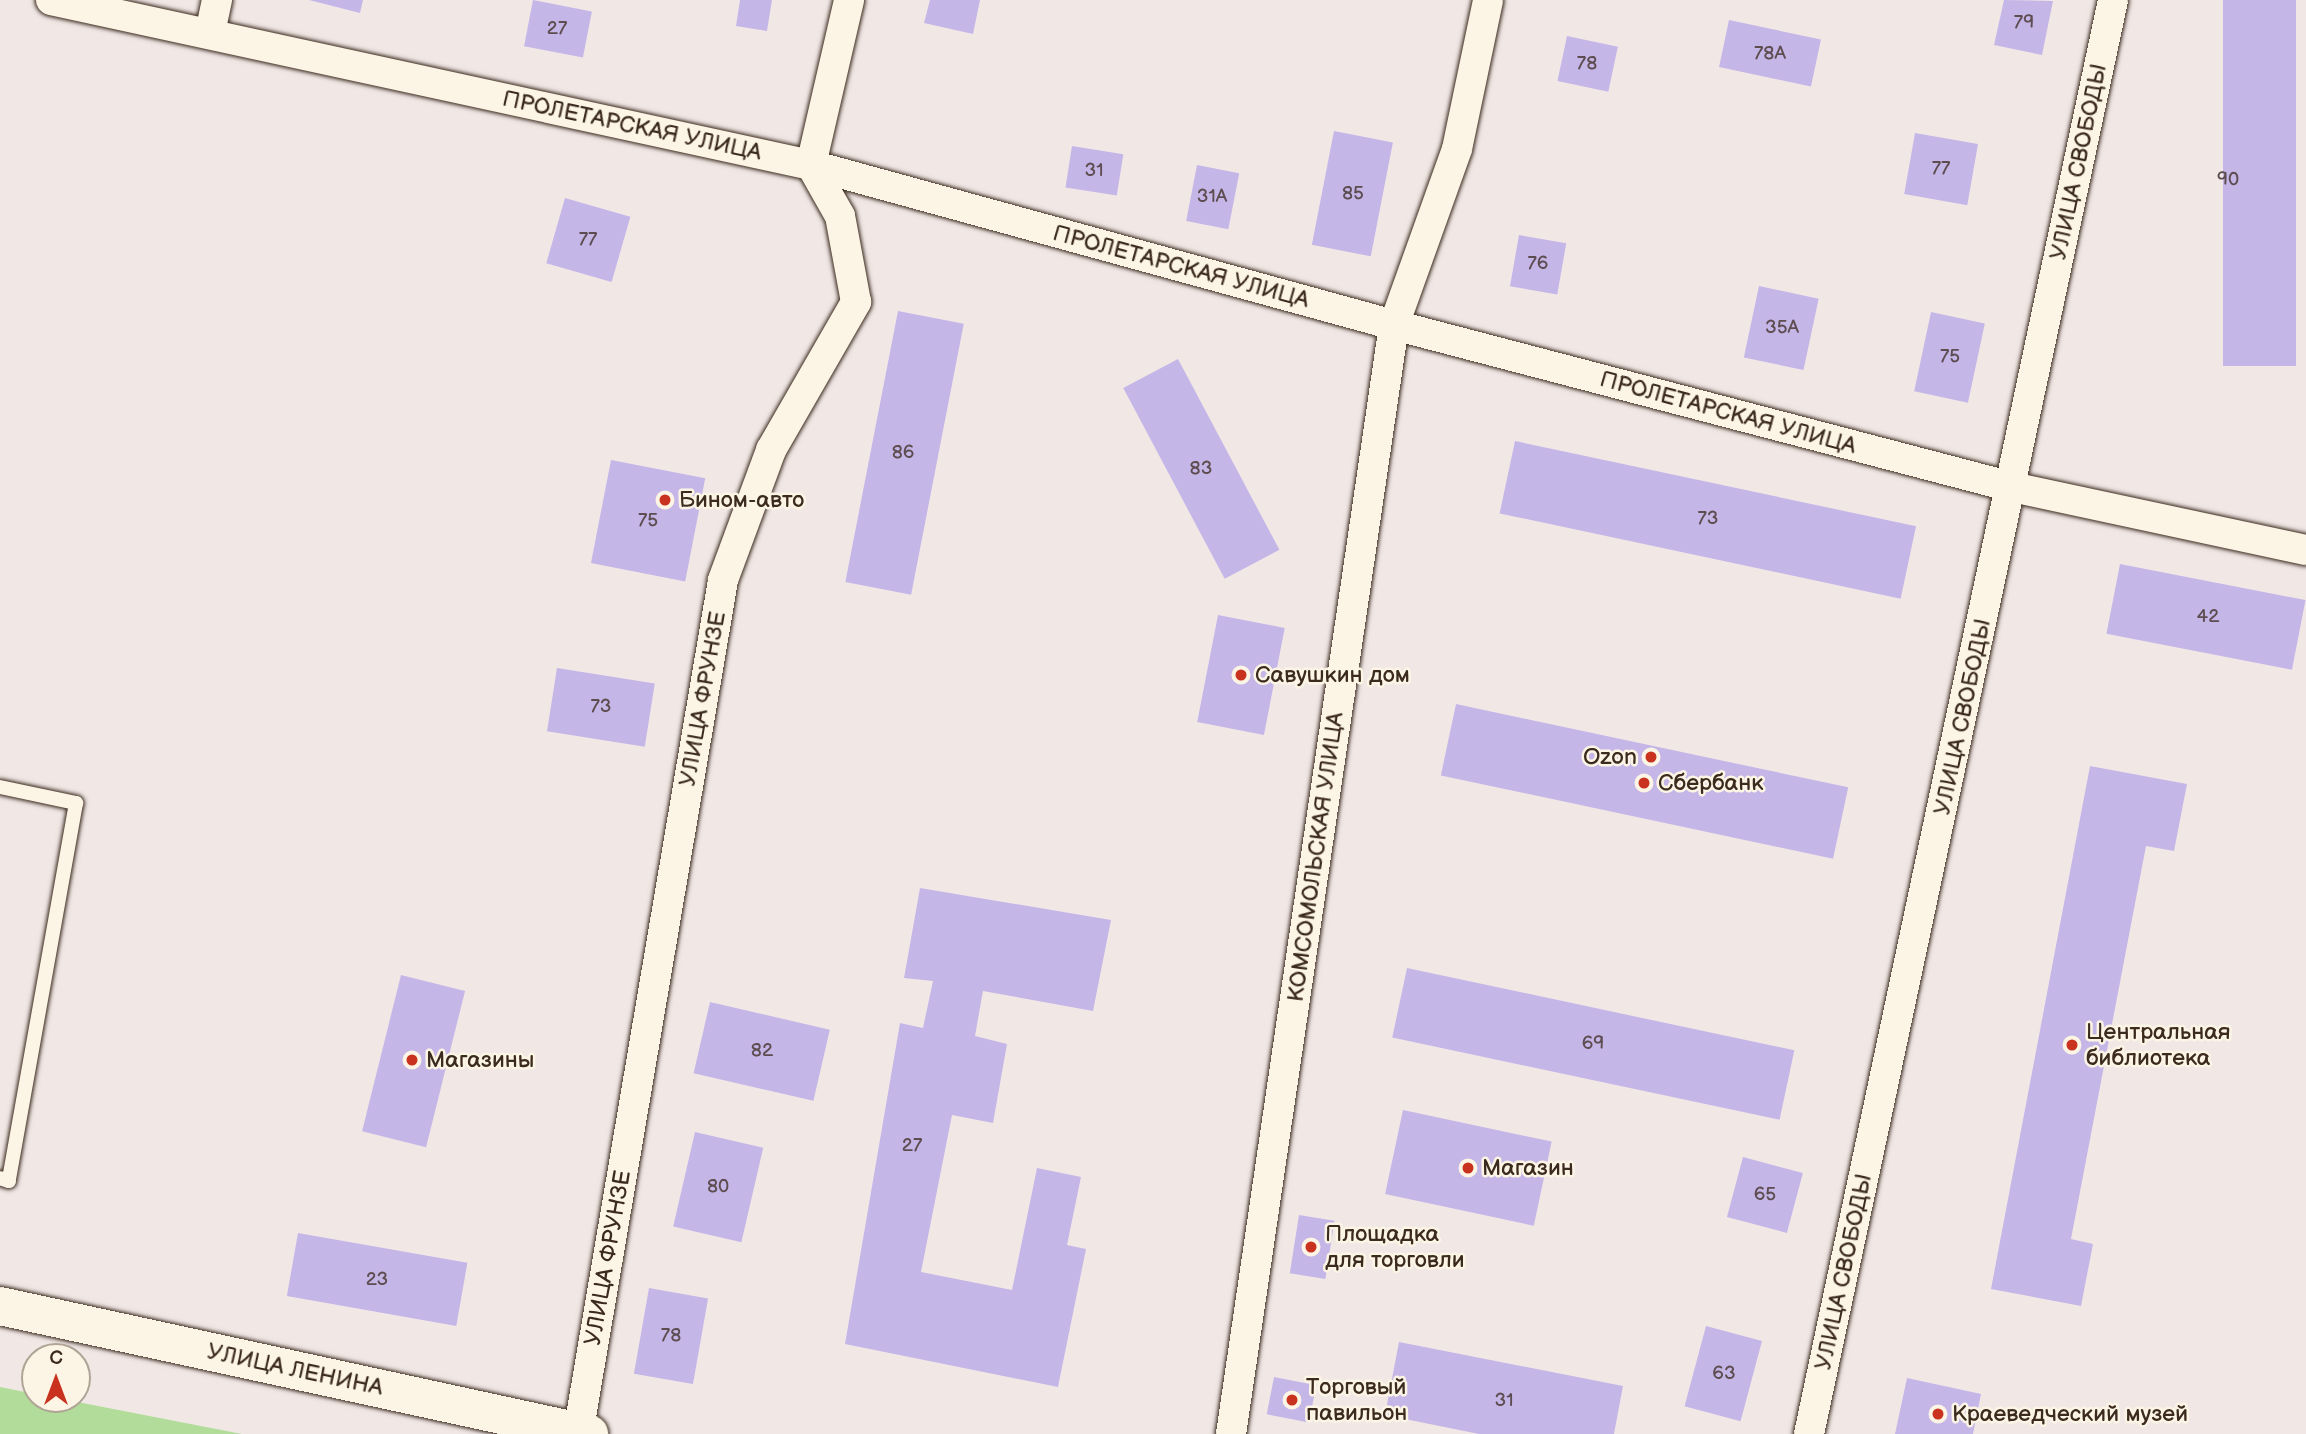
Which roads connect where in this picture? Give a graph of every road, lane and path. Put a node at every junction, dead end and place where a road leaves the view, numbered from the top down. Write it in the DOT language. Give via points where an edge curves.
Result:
graph roads {
  1 [pos="51,0"];
  2 [pos="217,0"];
  3 [pos="849,0"];
  4 [pos="1488,0"];
  5 [pos="2113,0"];
  6 [pos="210,33"];
  7 [pos="811,165"];
  8 [pos="1394,325"];
  9 [pos="2012,487"];
  10 [pos="2306,550"];
  11 [pos="0,787"];
  12 [pos="0,1178"];
  13 [pos="0,1306"];
  14 [pos="582,1433"];
  15 [pos="1231,1434"];
  16 [pos="1809,1434"];
  1 -- 6 [label="street, ПРОЛЕТАРСКАЯ УЛИЦА"];
  2 -- 6 [label="street"];
  3 -- 7 [label="street"];
  4 -- 8 [label="street, КОМСОМОЛЬСКАЯ УЛИЦА" via="1457,149"];
  5 -- 9 [label="street, УЛИЦА СВОБОДЫ"];
  6 -- 7 [label="street, ПРОЛЕТАРСКАЯ УЛИЦА"];
  7 -- 8 [label="street, ПРОЛЕТАРСКАЯ УЛИЦА"];
  7 -- 14 [label="street, УЛИЦА ФРУНЗЕ" via="841,216 856,302 771,450 723,580"];
  8 -- 9 [label="street, ПРОЛЕТАРСКАЯ УЛИЦА"];
  8 -- 15 [label="street, КОМСОМОЛЬСКАЯ УЛИЦА"];
  9 -- 10 [label="street, ПРОЛЕТАРСКАЯ УЛИЦА"];
  9 -- 16 [label="street, УЛИЦА СВОБОДЫ"];
  11 -- 12 [label="lane" via="76,803 9,1181"];
  13 -- 14 [label="street, УЛИЦА ЛЕНИНА"];
}
